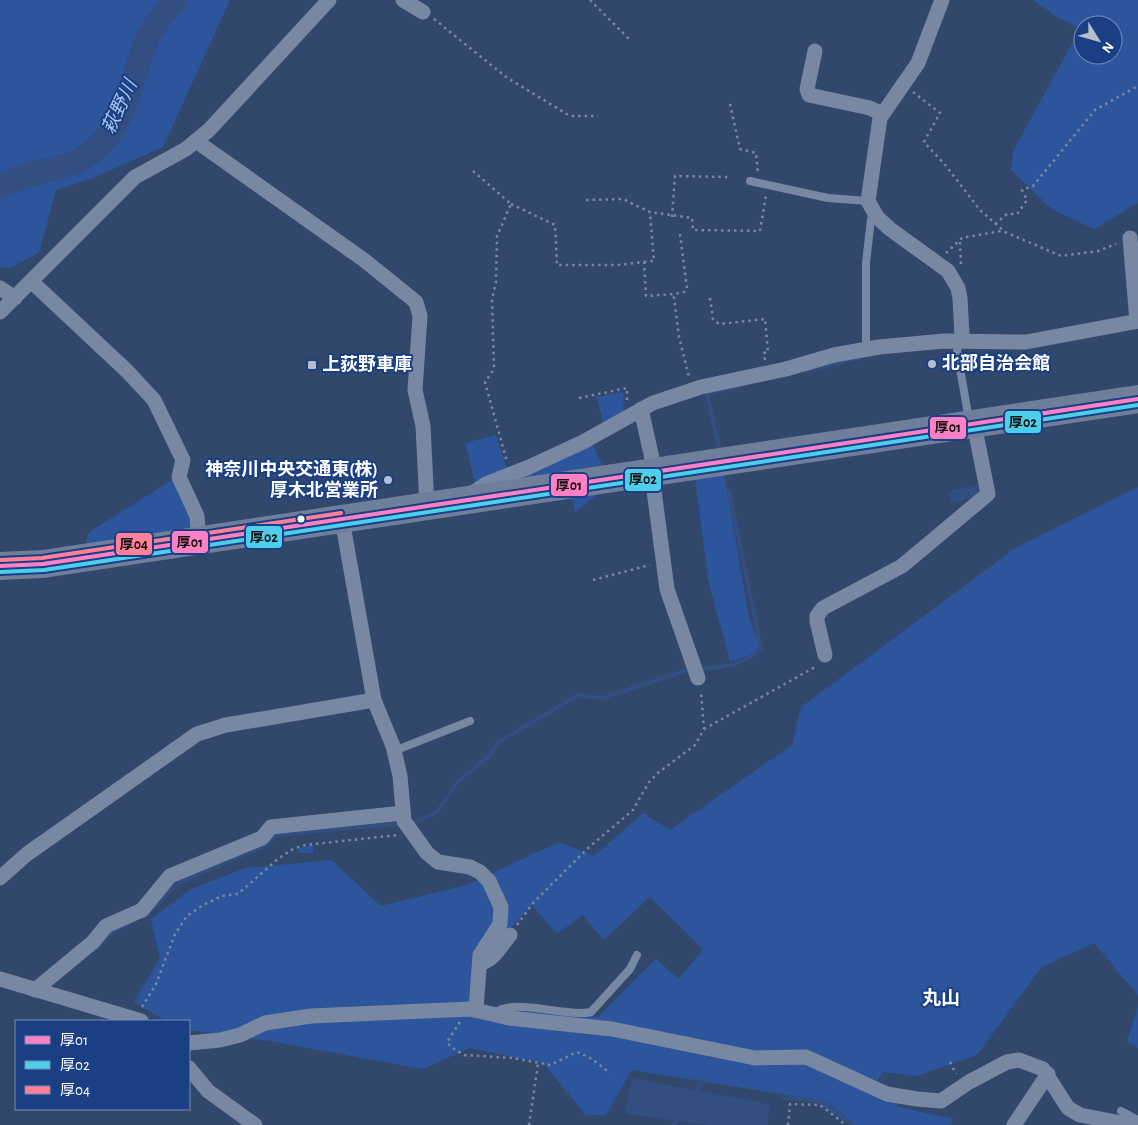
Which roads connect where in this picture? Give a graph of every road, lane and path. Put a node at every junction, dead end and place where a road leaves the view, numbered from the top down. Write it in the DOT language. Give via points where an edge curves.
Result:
graph roads {
  1 [pos="329,0"];
  2 [pos="403,0"];
  3 [pos="590,0"];
  4 [pos="942,0"];
  5 [pos="423,12"];
  6 [pos="631,42"];
  7 [pos="815,51"];
  8 [pos="904,86"];
  9 [pos="1138,86"];
  10 [pos="730,104"];
  11 [pos="882,114"];
  12 [pos="598,116"];
  13 [pos="196,141"];
  14 [pos="473,171"];
  15 [pos="731,177"];
  16 [pos="755,182"];
  17 [pos="768,184"];
  18 [pos="586,200"];
  19 [pos="512,204"];
  20 [pos="871,207"];
  21 [pos="650,212"];
  22 [pos="672,216"];
  23 [pos="995,224"];
  24 [pos="1002,230"];
  25 [pos="680,234"];
  26 [pos="1130,238"];
  27 [pos="938,261"];
  28 [pos="644,262"];
  29 [pos="32,282"];
  30 [pos="0,288"];
  31 [pos="675,294"];
  32 [pos="15,298"];
  33 [pos="710,298"];
  34 [pos="0,312"];
  35 [pos="1137,321"];
  36 [pos="959,342"];
  37 [pos="866,349"];
  38 [pos="766,374"];
  39 [pos="693,389"];
  40 [pos="579,398"];
  41 [pos="1138,399"];
  42 [pos="635,413"];
  43 [pos="972,425"];
  44 [pos="655,472"];
  45 [pos="510,475"];
  46 [pos="460,502"];
  47 [pos="427,506"];
  48 [pos="342,519"];
  49 [pos="200,541"];
  50 [pos="663,561"];
  51 [pos="0,566"];
  52 [pos="593,580"];
  53 [pos="825,655"];
  54 [pos="696,673"];
  55 [pos="374,700"];
  56 [pos="470,721"];
  57 [pos="704,729"];
  58 [pos="394,751"];
  59 [pos="403,813"];
  60 [pos="409,828"];
  61 [pos="0,878"];
  62 [pos="510,934"];
  63 [pos="637,956"];
  64 [pos="480,963"];
  65 [pos="0,979"];
  66 [pos="35,990"];
  67 [pos="473,1009"];
  68 [pos="494,1014"];
  69 [pos="138,1020"];
  70 [pos="190,1043"];
  71 [pos="538,1064"];
  72 [pos="190,1069"];
  73 [pos="610,1073"];
  74 [pos="1048,1074"];
  75 [pos="1121,1111"];
  76 [pos="1138,1120"];
  77 [pos="255,1125"];
  78 [pos="529,1125"];
  79 [pos="788,1125"];
  80 [pos="846,1125"];
  81 [pos="1014,1125"];
  82 [pos="1132,1125"];
  1 -- 13 [label="street"];
  2 -- 5 [label="street"];
  3 -- 6 [label="path"];
  4 -- 8 [label="street" via="924,54"];
  5 -- 12 [label="path" via="506,77 570,116"];
  7 -- 11 [label="street" via="807,89 809,95 870,108"];
  8 -- 11 [label="street"];
  8 -- 23 [label="path" via="940,112 924,142"];
  9 -- 23 [label="path" via="1095,110 1034,186 1022,190 1027,200 1017,214 1007,214"];
  10 -- 16 [label="path" via="740,149 756,153"];
  11 -- 20 [label="street"];
  13 -- 29 [label="street" via="135,177"];
  13 -- 47 [label="street" via="364,260 416,302 420,316 415,390 423,426"];
  14 -- 19 [label="path"];
  15 -- 22 [label="path" via="675,176"];
  16 -- 17 [label="lane"];
  17 -- 20 [label="lane"];
  17 -- 22 [label="path" via="760,230 693,230 692,218"];
  18 -- 21 [label="path" via="624,199"];
  19 -- 28 [label="path" via="555,225 557,265"];
  19 -- 45 [label="path" via="497,236 496,282 492,299 494,369 485,386"];
  20 -- 27 [label="street" via="902,240"];
  20 -- 37 [label="lane" via="866,263"];
  21 -- 22 [label="path"];
  21 -- 28 [label="path" via="654,261"];
  23 -- 24 [label="path"];
  24 -- 26 [label="path" via="1061,256 1098,251"];
  24 -- 27 [label="path" via="962,238"];
  25 -- 31 [label="path" via="687,289"];
  26 -- 35 [label="street"];
  27 -- 36 [label="street" via="958,288 962,335"];
  28 -- 31 [label="path" via="646,296"];
  29 -- 32 [label="street"];
  29 -- 49 [label="street" via="154,400 183,460 179,478 197,516"];
  30 -- 32 [label="street"];
  31 -- 39 [label="path" via="679,337"];
  32 -- 34 [label="street"];
  33 -- 38 [label="path" via="714,319 719,324 765,319"];
  35 -- 36 [label="street" via="1026,342"];
  36 -- 37 [label="street" via="925,342"];
  36 -- 43 [label="lane" via="957,351"];
  37 -- 38 [label="street"];
  38 -- 39 [label="street"];
  39 -- 42 [label="street"];
  40 -- 42 [label="path" via="627,388"];
  41 -- 43 [label="highway"];
  42 -- 44 [label="street"];
  42 -- 45 [label="street" via="583,442"];
  43 -- 44 [label="highway"];
  43 -- 53 [label="street" via="988,494 902,566 823,608 817,621"];
  44 -- 46 [label="highway"];
  44 -- 50 [label="street" via="653,483"];
  45 -- 46 [label="street" via="486,484"];
  46 -- 47 [label="highway"];
  47 -- 48 [label="highway"];
  48 -- 49 [label="highway"];
  48 -- 55 [label="street"];
  49 -- 51 [label="highway" via="43,564"];
  50 -- 52 [label="path"];
  50 -- 54 [label="street" via="667,589"];
  53 -- 57 [label="path" via="817,666"];
  54 -- 57 [label="path" via="703,704"];
  55 -- 58 [label="street"];
  55 -- 61 [label="street" via="226,725 197,734 27,854"];
  56 -- 58 [label="lane"];
  57 -- 62 [label="path" via="695,745 649,782 634,810 587,849 534,902"];
  58 -- 59 [label="street"];
  59 -- 60 [label="street"];
  59 -- 66 [label="street" via="271,827 262,838 170,876 142,910 106,926 92,942"];
  60 -- 64 [label="street" via="427,853 438,862 470,867 489,881 501,906 501,919 480,955"];
  60 -- 69 [label="path" via="399,835 305,844 293,849 238,894 222,896 187,916 175,934"];
  62 -- 64 [label="street" via="486,963"];
  63 -- 68 [label="lane" via="630,969 591,1012 514,1008 499,1009"];
  64 -- 67 [label="street"];
  65 -- 66 [label="street"];
  66 -- 69 [label="street"];
  67 -- 68 [label="street"];
  67 -- 70 [label="street" via="311,1016 265,1023 220,1040"];
  67 -- 71 [label="path" via="447,1042 450,1047 464,1055 513,1058"];
  68 -- 74 [label="street" via="612,1029 754,1058 806,1057 887,1094 917,1099 941,1101 1007,1062 1021,1061"];
  71 -- 73 [label="path" via="550,1065 577,1052"];
  71 -- 78 [label="path"];
  72 -- 77 [label="street" via="208,1091"];
  74 -- 81 [label="street"];
  74 -- 82 [label="street" via="1068,1108 1074,1112"];
  75 -- 76 [label="lane"];
  79 -- 80 [label="path" via="790,1104 820,1106"];
}
